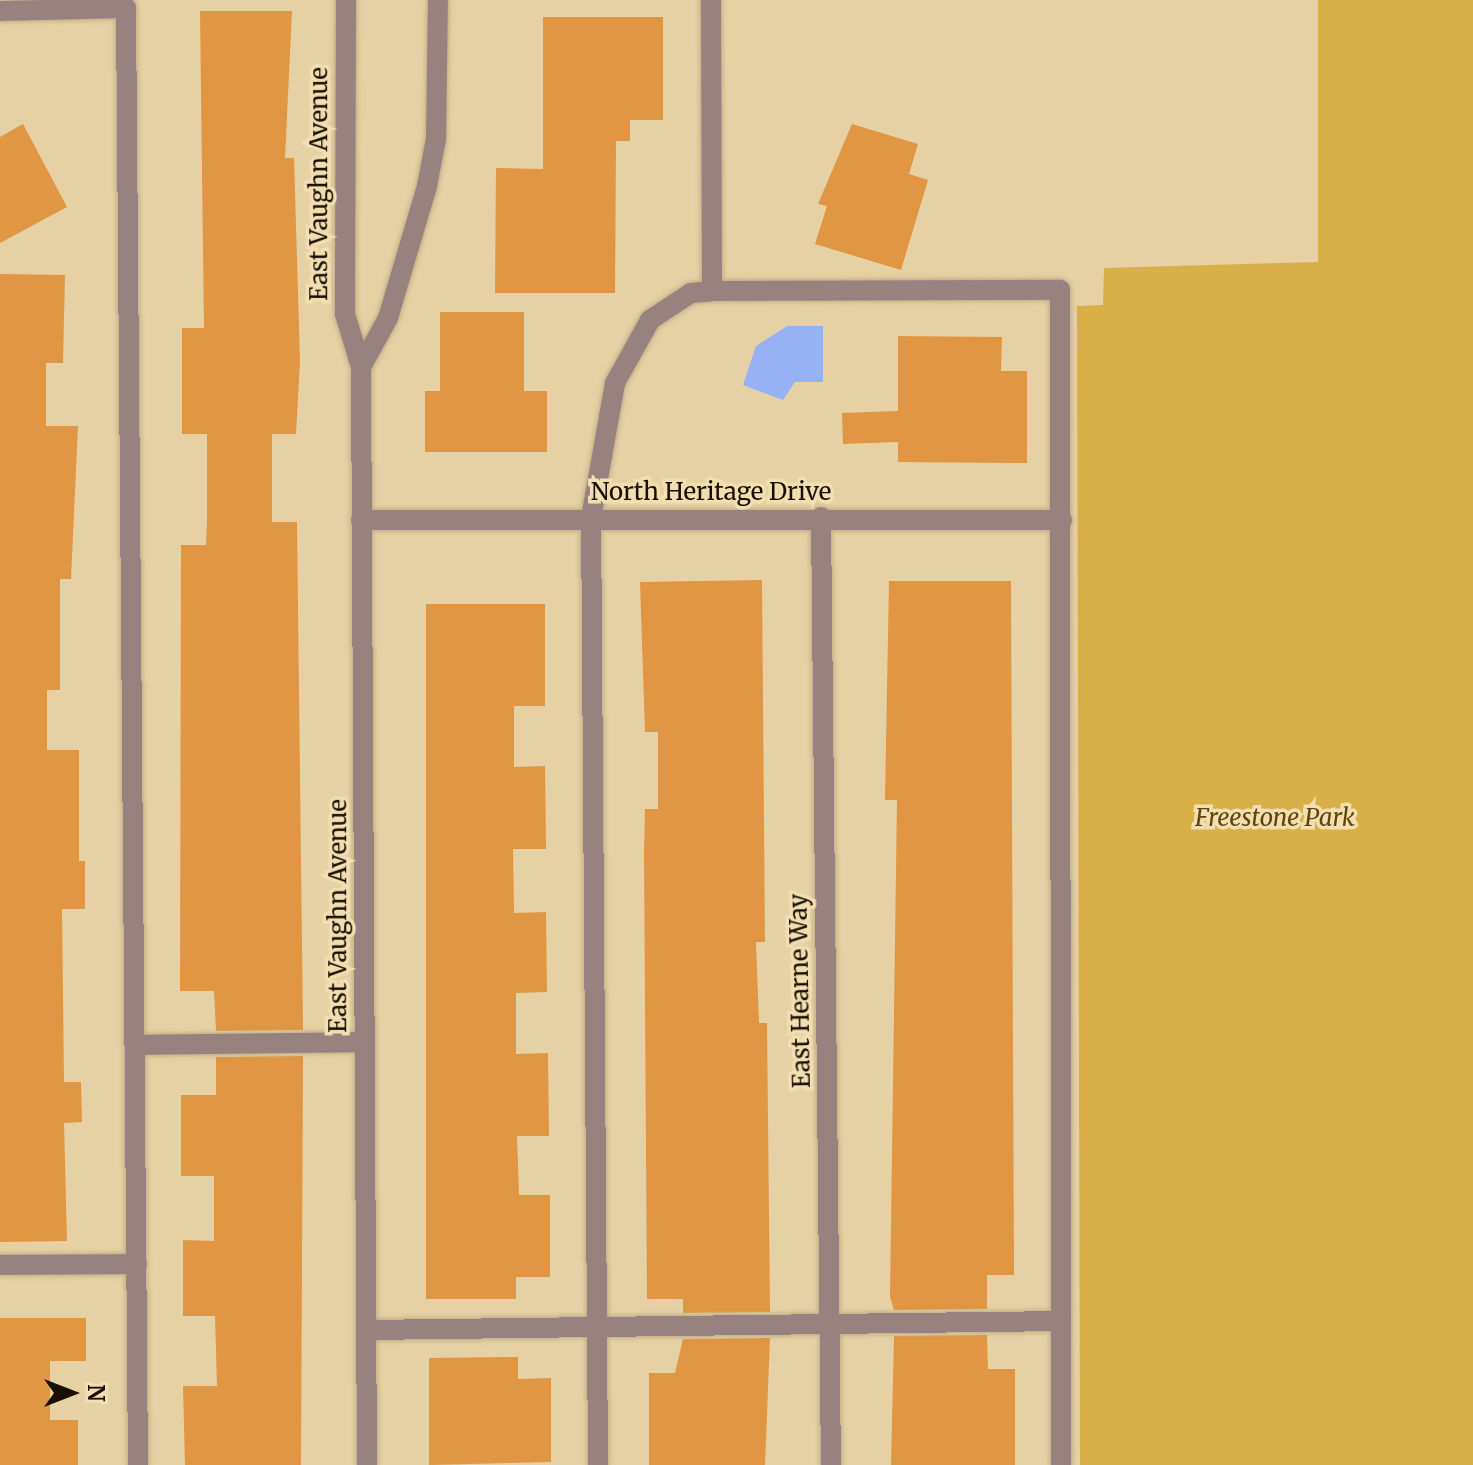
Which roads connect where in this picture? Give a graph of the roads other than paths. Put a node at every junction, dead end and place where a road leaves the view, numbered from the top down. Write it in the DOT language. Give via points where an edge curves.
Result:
graph roads {
  1 [pos="346,0"];
  2 [pos="438,0"];
  3 [pos="711,0"];
  4 [pos="0,11"];
  5 [pos="712,291"];
  6 [pos="361,367"];
  7 [pos="821,517"];
  8 [pos="591,518"];
  9 [pos="361,520"];
  10 [pos="1062,520"];
  11 [pos="365,1042"];
  12 [pos="135,1045"];
  13 [pos="137,1264"];
  14 [pos="0,1265"];
  15 [pos="1060,1321"];
  16 [pos="830,1325"];
  17 [pos="597,1329"];
  18 [pos="366,1330"];
  19 [pos="138,1465"];
  20 [pos="367,1465"];
  21 [pos="598,1465"];
  22 [pos="831,1465"];
  23 [pos="1061,1465"];
  1 -- 6 [label="street, East Vaughn Avenue" via="345,314"];
  2 -- 6 [label="street, East Vaughn Avenue" via="436,139 427,186 388,318"];
  3 -- 5 [label="street"];
  4 -- 12 [label="street" via="126,8"];
  5 -- 8 [label="street" via="691,293 650,320 615,383"];
  5 -- 10 [label="street" via="1060,290"];
  6 -- 9 [label="street, East Vaughn Avenue"];
  7 -- 8 [label="street, North Heritage Drive"];
  7 -- 10 [label="street, North Heritage Drive"];
  7 -- 16 [label="street, East Hearne Way"];
  8 -- 9 [label="street, North Heritage Drive"];
  8 -- 17 [label="street"];
  9 -- 11 [label="street, East Vaughn Avenue"];
  10 -- 15 [label="street"];
  11 -- 12 [label="street"];
  11 -- 18 [label="street, East Vaughn Avenue"];
  12 -- 13 [label="street"];
  13 -- 14 [label="street"];
  13 -- 19 [label="street"];
  15 -- 16 [label="street"];
  15 -- 23 [label="street"];
  16 -- 17 [label="street"];
  16 -- 22 [label="street, East Hearne Way"];
  17 -- 18 [label="street"];
  17 -- 21 [label="street"];
  18 -- 20 [label="street, East Vaughn Avenue"];
}
